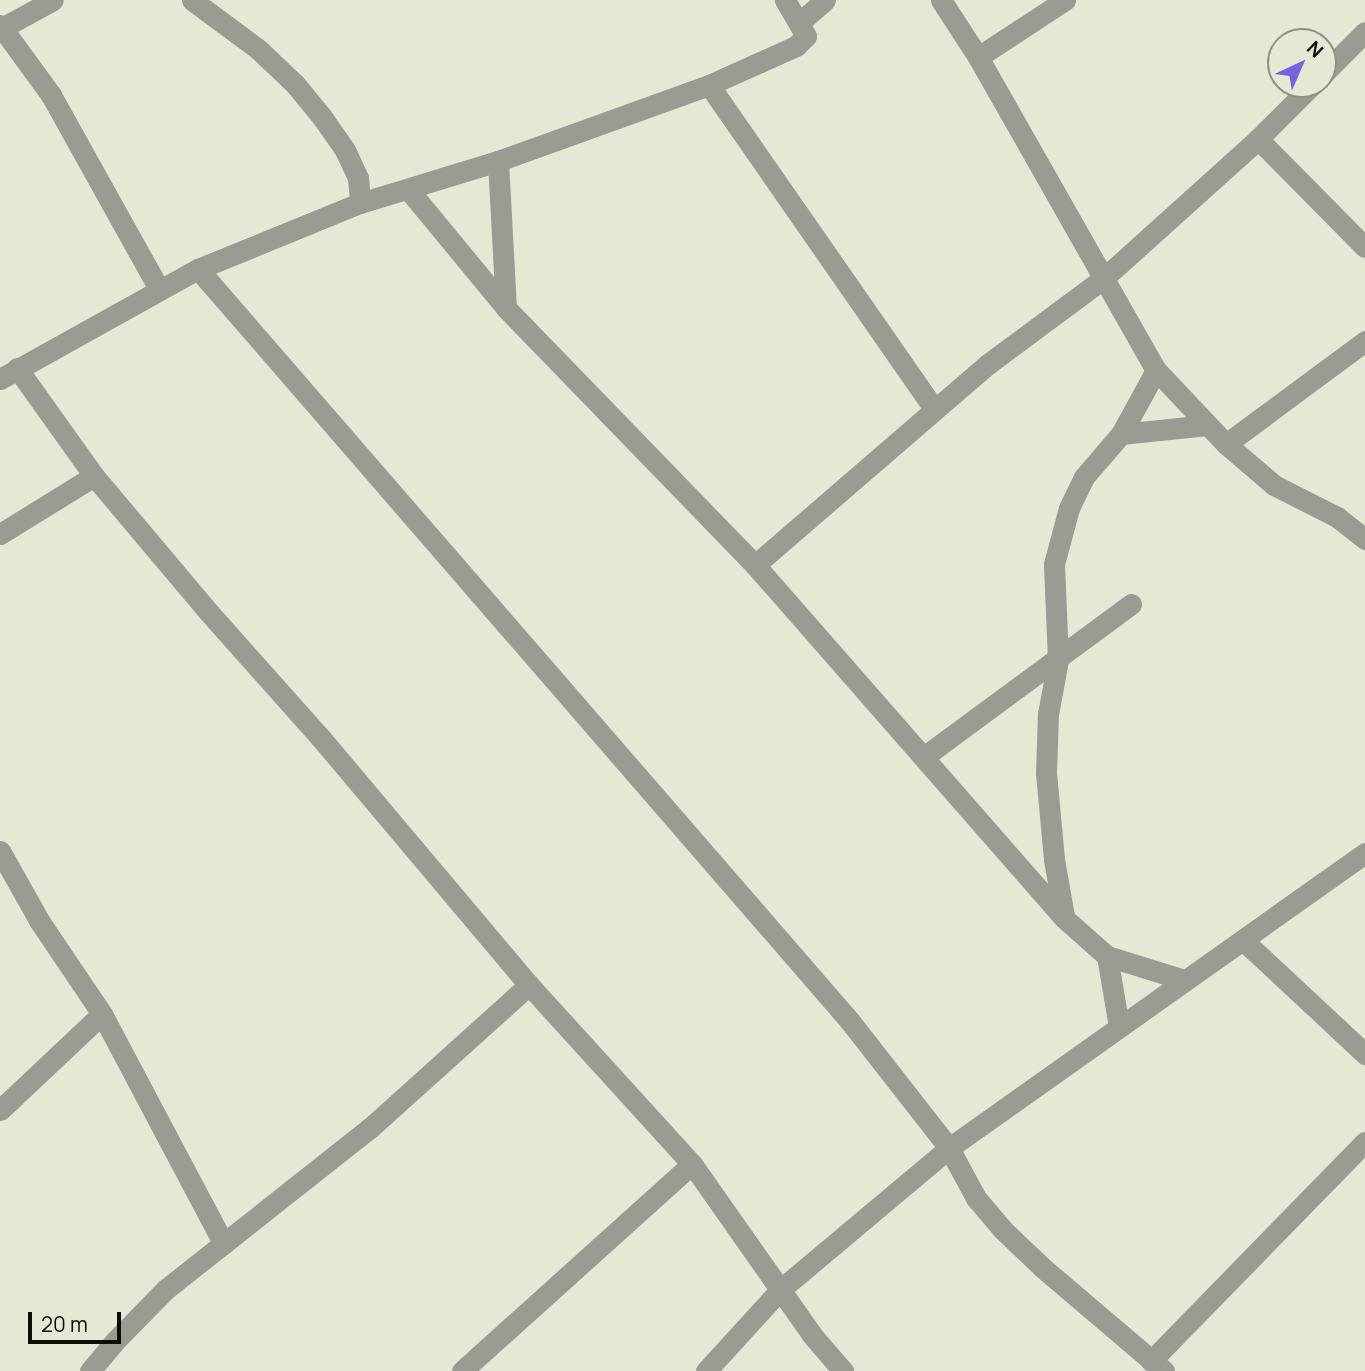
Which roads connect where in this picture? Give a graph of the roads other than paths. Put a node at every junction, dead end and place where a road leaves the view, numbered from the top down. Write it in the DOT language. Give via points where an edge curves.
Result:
graph roads {
  1 [pos="53,0"];
  2 [pos="192,0"];
  3 [pos="785,0"];
  4 [pos="825,0"];
  5 [pos="941,0"];
  6 [pos="1065,0"];
  7 [pos="800,22"];
  8 [pos="1,27"];
  9 [pos="1365,32"];
  10 [pos="978,57"];
  11 [pos="1337,60"];
  12 [pos="709,85"];
  13 [pos="1299,98"];
  14 [pos="1258,139"];
  15 [pos="498,161"];
  16 [pos="408,189"];
  17 [pos="360,203"];
  18 [pos="1365,247"];
  19 [pos="198,269"];
  20 [pos="1105,276"];
  21 [pos="159,289"];
  22 [pos="506,309"];
  23 [pos="1365,341"];
  24 [pos="1156,370"];
  25 [pos="5,374"];
  26 [pos="934,409"];
  27 [pos="1208,425"];
  28 [pos="1121,434"];
  29 [pos="1226,444"];
  30 [pos="94,476"];
  31 [pos="0,534"];
  32 [pos="1365,539"];
  33 [pos="755,565"];
  34 [pos="1131,604"];
  35 [pos="1058,660"];
  36 [pos="925,756"];
  37 [pos="0,851"];
  38 [pos="1365,853"];
  39 [pos="1064,918"];
  40 [pos="1244,941"];
  41 [pos="1107,956"];
  42 [pos="1184,980"];
  43 [pos="529,985"];
  44 [pos="103,1014"];
  45 [pos="1119,1027"];
  46 [pos="1365,1054"];
  47 [pos="0,1110"];
  48 [pos="1365,1142"];
  49 [pos="949,1149"];
  50 [pos="692,1164"];
  51 [pos="225,1244"];
  52 [pos="781,1289"];
  53 [pos="1158,1366"];
  54 [pos="90,1371"];
  55 [pos="462,1371"];
  56 [pos="706,1371"];
  57 [pos="843,1371"];
  1 -- 8 [label="street"];
  2 -- 17 [label="street" via="258,49 295,84 354,169"];
  3 -- 7 [label="street"];
  4 -- 7 [label="street"];
  5 -- 10 [label="street"];
  6 -- 10 [label="street"];
  7 -- 12 [label="street" via="806,36 796,46"];
  8 -- 21 [label="street" via="51,95"];
  9 -- 11 [label="street"];
  10 -- 20 [label="street"];
  12 -- 15 [label="street"];
  12 -- 26 [label="street"];
  13 -- 14 [label="street"];
  14 -- 18 [label="street"];
  14 -- 20 [label="street"];
  15 -- 16 [label="street"];
  15 -- 22 [label="street"];
  16 -- 17 [label="street"];
  16 -- 22 [label="street"];
  17 -- 19 [label="street"];
  19 -- 21 [label="street"];
  19 -- 49 [label="street" via="849,1020"];
  20 -- 24 [label="street"];
  20 -- 26 [label="street"];
  21 -- 25 [label="street"];
  22 -- 33 [label="street"];
  23 -- 29 [label="street"];
  24 -- 27 [label="street"];
  24 -- 28 [label="street"];
  25 -- 30 [label="street"];
  26 -- 33 [label="street"];
  27 -- 28 [label="street"];
  27 -- 29 [label="street"];
  28 -- 35 [label="street" via="1084,477 1069,508 1054,564"];
  29 -- 32 [label="street" via="1274,485 1337,517"];
  30 -- 31 [label="street"];
  30 -- 43 [label="street"];
  33 -- 36 [label="street"];
  34 -- 35 [label="street"];
  35 -- 36 [label="street"];
  35 -- 39 [label="street" via="1048,714 1046,773"];
  36 -- 39 [label="street"];
  37 -- 44 [label="street" via="40,922"];
  38 -- 40 [label="street"];
  39 -- 41 [label="street"];
  40 -- 42 [label="street"];
  40 -- 46 [label="street"];
  41 -- 42 [label="street"];
  41 -- 45 [label="street"];
  42 -- 45 [label="street"];
  43 -- 50 [label="street"];
  43 -- 51 [label="street" via="370,1128"];
  44 -- 47 [label="street"];
  44 -- 51 [label="street"];
  45 -- 49 [label="street"];
  48 -- 53 [label="street"];
  49 -- 52 [label="street"];
  49 -- 53 [label="street" via="976,1198 1003,1230"];
  50 -- 52 [label="street"];
  50 -- 55 [label="street"];
  51 -- 54 [label="street" via="159,1296"];
  52 -- 56 [label="street"];
  52 -- 57 [label="street"];
}
